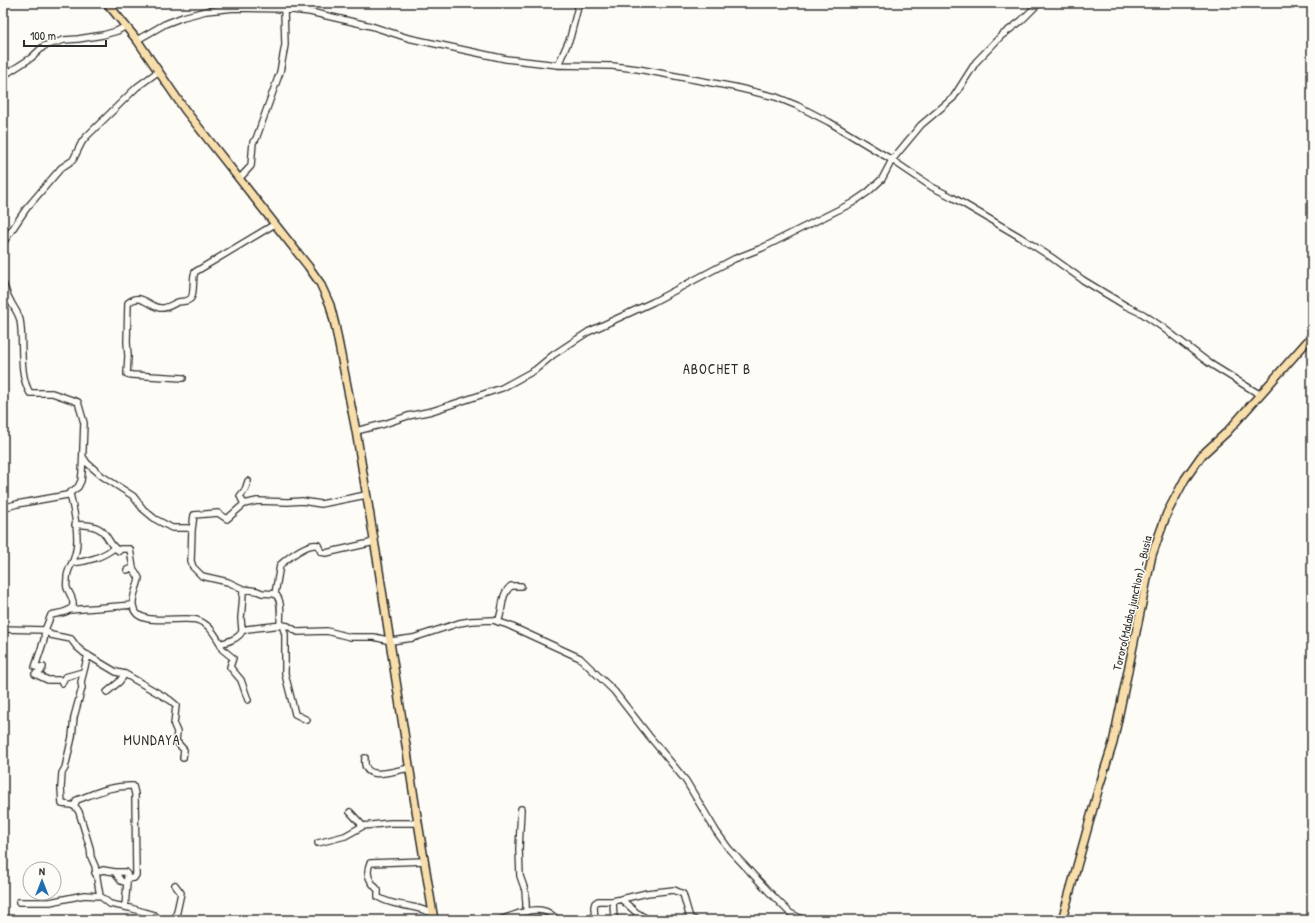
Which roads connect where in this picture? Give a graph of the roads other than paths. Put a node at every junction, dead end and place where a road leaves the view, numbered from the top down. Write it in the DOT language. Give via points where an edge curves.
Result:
graph roads {
  1 [pos="107,3"];
  2 [pos="272,3"];
  3 [pos="579,3"];
  4 [pos="1039,3"];
  5 [pos="267,8"];
  6 [pos="284,9"];
  7 [pos="126,26"];
  8 [pos="138,40"];
  9 [pos="558,65"];
  10 [pos="159,71"];
  11 [pos="3,76"];
  12 [pos="892,160"];
  13 [pos="239,179"];
  14 [pos="275,224"];
  15 [pos="3,243"];
  16 [pos="3,283"];
  17 [pos="1312,336"];
  18 [pos="183,378"];
  19 [pos="1259,394"];
  20 [pos="356,431"];
  21 [pos="83,456"];
  22 [pos="248,481"];
  23 [pos="70,494"];
  24 [pos="366,495"];
  25 [pos="244,504"];
  26 [pos="3,508"];
  27 [pos="75,525"];
  28 [pos="192,530"];
  29 [pos="374,540"];
  30 [pos="114,548"];
  31 [pos="72,563"];
  32 [pos="133,568"];
  33 [pos="127,570"];
  34 [pos="521,586"];
  35 [pos="243,589"];
  36 [pos="275,594"];
  37 [pos="133,605"];
  38 [pos="69,610"];
  39 [pos="498,622"];
  40 [pos="281,625"];
  41 [pos="3,629"];
  42 [pos="45,630"];
  43 [pos="242,631"];
  44 [pos="391,641"];
  45 [pos="220,643"];
  46 [pos="88,655"];
  47 [pos="83,672"];
  48 [pos="124,674"];
  49 [pos="107,692"];
  50 [pos="248,700"];
  51 [pos="307,720"];
  52 [pos="183,758"];
  53 [pos="365,758"];
  54 [pos="410,768"];
  55 [pos="74,806"];
  56 [pos="520,809"];
  57 [pos="350,812"];
  58 [pos="418,823"];
  59 [pos="363,826"];
  60 [pos="318,843"];
  61 [pos="425,861"];
  62 [pos="96,873"];
  63 [pos="127,881"];
  64 [pos="176,885"];
  65 [pos="100,896"];
  66 [pos="621,899"];
  67 [pos="613,901"];
  68 [pos="19,902"];
  69 [pos="124,907"];
  70 [pos="526,912"];
  71 [pos="434,916"];
  72 [pos="160,920"];
  73 [pos="174,920"];
  74 [pos="500,920"];
  75 [pos="558,920"];
  76 [pos="595,920"];
  77 [pos="614,920"];
  78 [pos="649,920"];
  79 [pos="695,920"];
  80 [pos="804,920"];
  81 [pos="1062,920"];
  1 -- 7 [label="main road"];
  2 -- 5 [label="street"];
  3 -- 9 [label="street" via="570,38"];
  4 -- 12 [label="street" via="976,62 953,98 921,125"];
  5 -- 6 [label="street"];
  5 -- 8 [label="street" via="206,11 165,24"];
  6 -- 9 [label="street" via="310,12 371,26 408,38 506,59"];
  6 -- 13 [label="street" via="285,45 280,72 253,142 251,166"];
  7 -- 8 [label="main road"];
  7 -- 11 [label="street" via="103,35 64,40 44,46 31,58"];
  8 -- 10 [label="main road"];
  9 -- 12 [label="street" via="638,69 776,97 830,122"];
  10 -- 13 [label="main road" via="185,110"];
  10 -- 15 [label="street" via="137,87 86,137 73,160 61,168 26,209"];
  12 -- 19 [label="street" via="932,187 1020,237 1113,298 1143,314 1209,362"];
  12 -- 20 [label="street" via="882,179 852,203 588,332 535,370 502,388"];
  13 -- 14 [label="main road"];
  14 -- 18 [label="street" via="195,272 192,297 189,300 163,308 141,298 128,303 127,374"];
  14 -- 20 [label="main road" via="325,292 335,325"];
  16 -- 21 [label="street" via="20,318 27,387 30,393 52,392 78,402 84,423"];
  17 -- 19 [label="main road, Tororo(Malaba junction) - Busia"];
  19 -- 81 [label="main road, Tororo(Malaba junction) - Busia" via="1193,467 1167,513 1158,536 1113,743"];
  20 -- 24 [label="main road"];
  21 -- 23 [label="street" via="81,481"];
  21 -- 28 [label="street" via="102,476 133,496 143,510 155,519 172,528"];
  22 -- 25 [label="street" via="240,496"];
  23 -- 26 [label="street"];
  23 -- 27 [label="street"];
  24 -- 25 [label="street" via="321,504 302,501 257,501"];
  24 -- 29 [label="main road"];
  25 -- 28 [label="street" via="227,519 218,513 194,515"];
  27 -- 30 [label="street" via="92,526 102,531"];
  27 -- 31 [label="street" via="76,551"];
  28 -- 35 [label="street" via="190,555 193,567 202,576 228,582"];
  29 -- 36 [label="street" via="326,553 321,552 315,544 299,550 280,565"];
  29 -- 44 [label="main road"];
  30 -- 31 [label="street" via="86,561"];
  30 -- 32 [label="street" via="119,551 130,549"];
  31 -- 38 [label="street" via="67,572 67,587 73,603"];
  32 -- 33 [label="street"];
  32 -- 37 [label="street" via="139,578"];
  34 -- 39 [label="street" via="510,586 504,592"];
  35 -- 36 [label="street"];
  35 -- 43 [label="street"];
  36 -- 40 [label="street" via="279,601"];
  37 -- 38 [label="street"];
  37 -- 45 [label="street" via="136,614 148,619 197,620 212,630"];
  38 -- 42 [label="street" via="51,615"];
  39 -- 44 [label="street" via="492,620 459,623 413,638"];
  39 -- 80 [label="street" via="580,658 599,675 686,781 729,849 772,896 790,913"];
  40 -- 43 [label="street"];
  40 -- 44 [label="street" via="298,632 326,631 350,637 374,637"];
  40 -- 51 [label="street" via="285,634 285,674 295,714"];
  41 -- 42 [label="street"];
  42 -- 46 [label="street" via="51,635 71,639"];
  42 -- 47 [label="street" via="35,667 43,667 36,674 48,680 61,680 62,683 65,677"];
  43 -- 45 [label="street" via="233,639"];
  44 -- 54 [label="main road"];
  45 -- 50 [label="street" via="222,649 233,658 230,667 241,680"];
  46 -- 47 [label="street"];
  46 -- 48 [label="street"];
  47 -- 55 [label="street" via="72,737 62,773 62,804"];
  48 -- 49 [label="street" via="120,682"];
  48 -- 52 [label="street" via="166,696 176,706 176,741 184,750"];
  53 -- 54 [label="street" via="368,770 375,774"];
  54 -- 58 [label="main road"];
  55 -- 62 [label="street" via="77,807 86,832"];
  55 -- 63 [label="street" via="77,800 111,787 133,786 136,876"];
  56 -- 70 [label="street" via="520,876 525,890"];
  57 -- 59 [label="street"];
  58 -- 59 [label="street"];
  58 -- 61 [label="main road"];
  59 -- 60 [label="street" via="345,836"];
  61 -- 71 [label="main road"];
  61 -- 71 [label="street" via="370,863 368,875 378,890 378,897 383,901 411,906"];
  62 -- 63 [label="street" via="103,870 115,872 121,881"];
  62 -- 65 [label="street"];
  63 -- 69 [label="street"];
  64 -- 73 [label="street" via="181,893"];
  65 -- 68 [label="street" via="50,902"];
  65 -- 69 [label="street" via="110,904"];
  66 -- 67 [label="street"];
  66 -- 78 [label="street"];
  66 -- 79 [label="street" via="674,890 683,894 690,918"];
  67 -- 76 [label="street" via="595,903"];
  67 -- 77 [label="street"];
  69 -- 72 [label="street" via="154,915"];
  70 -- 74 [label="street"];
  70 -- 75 [label="street" via="545,911"];
}
